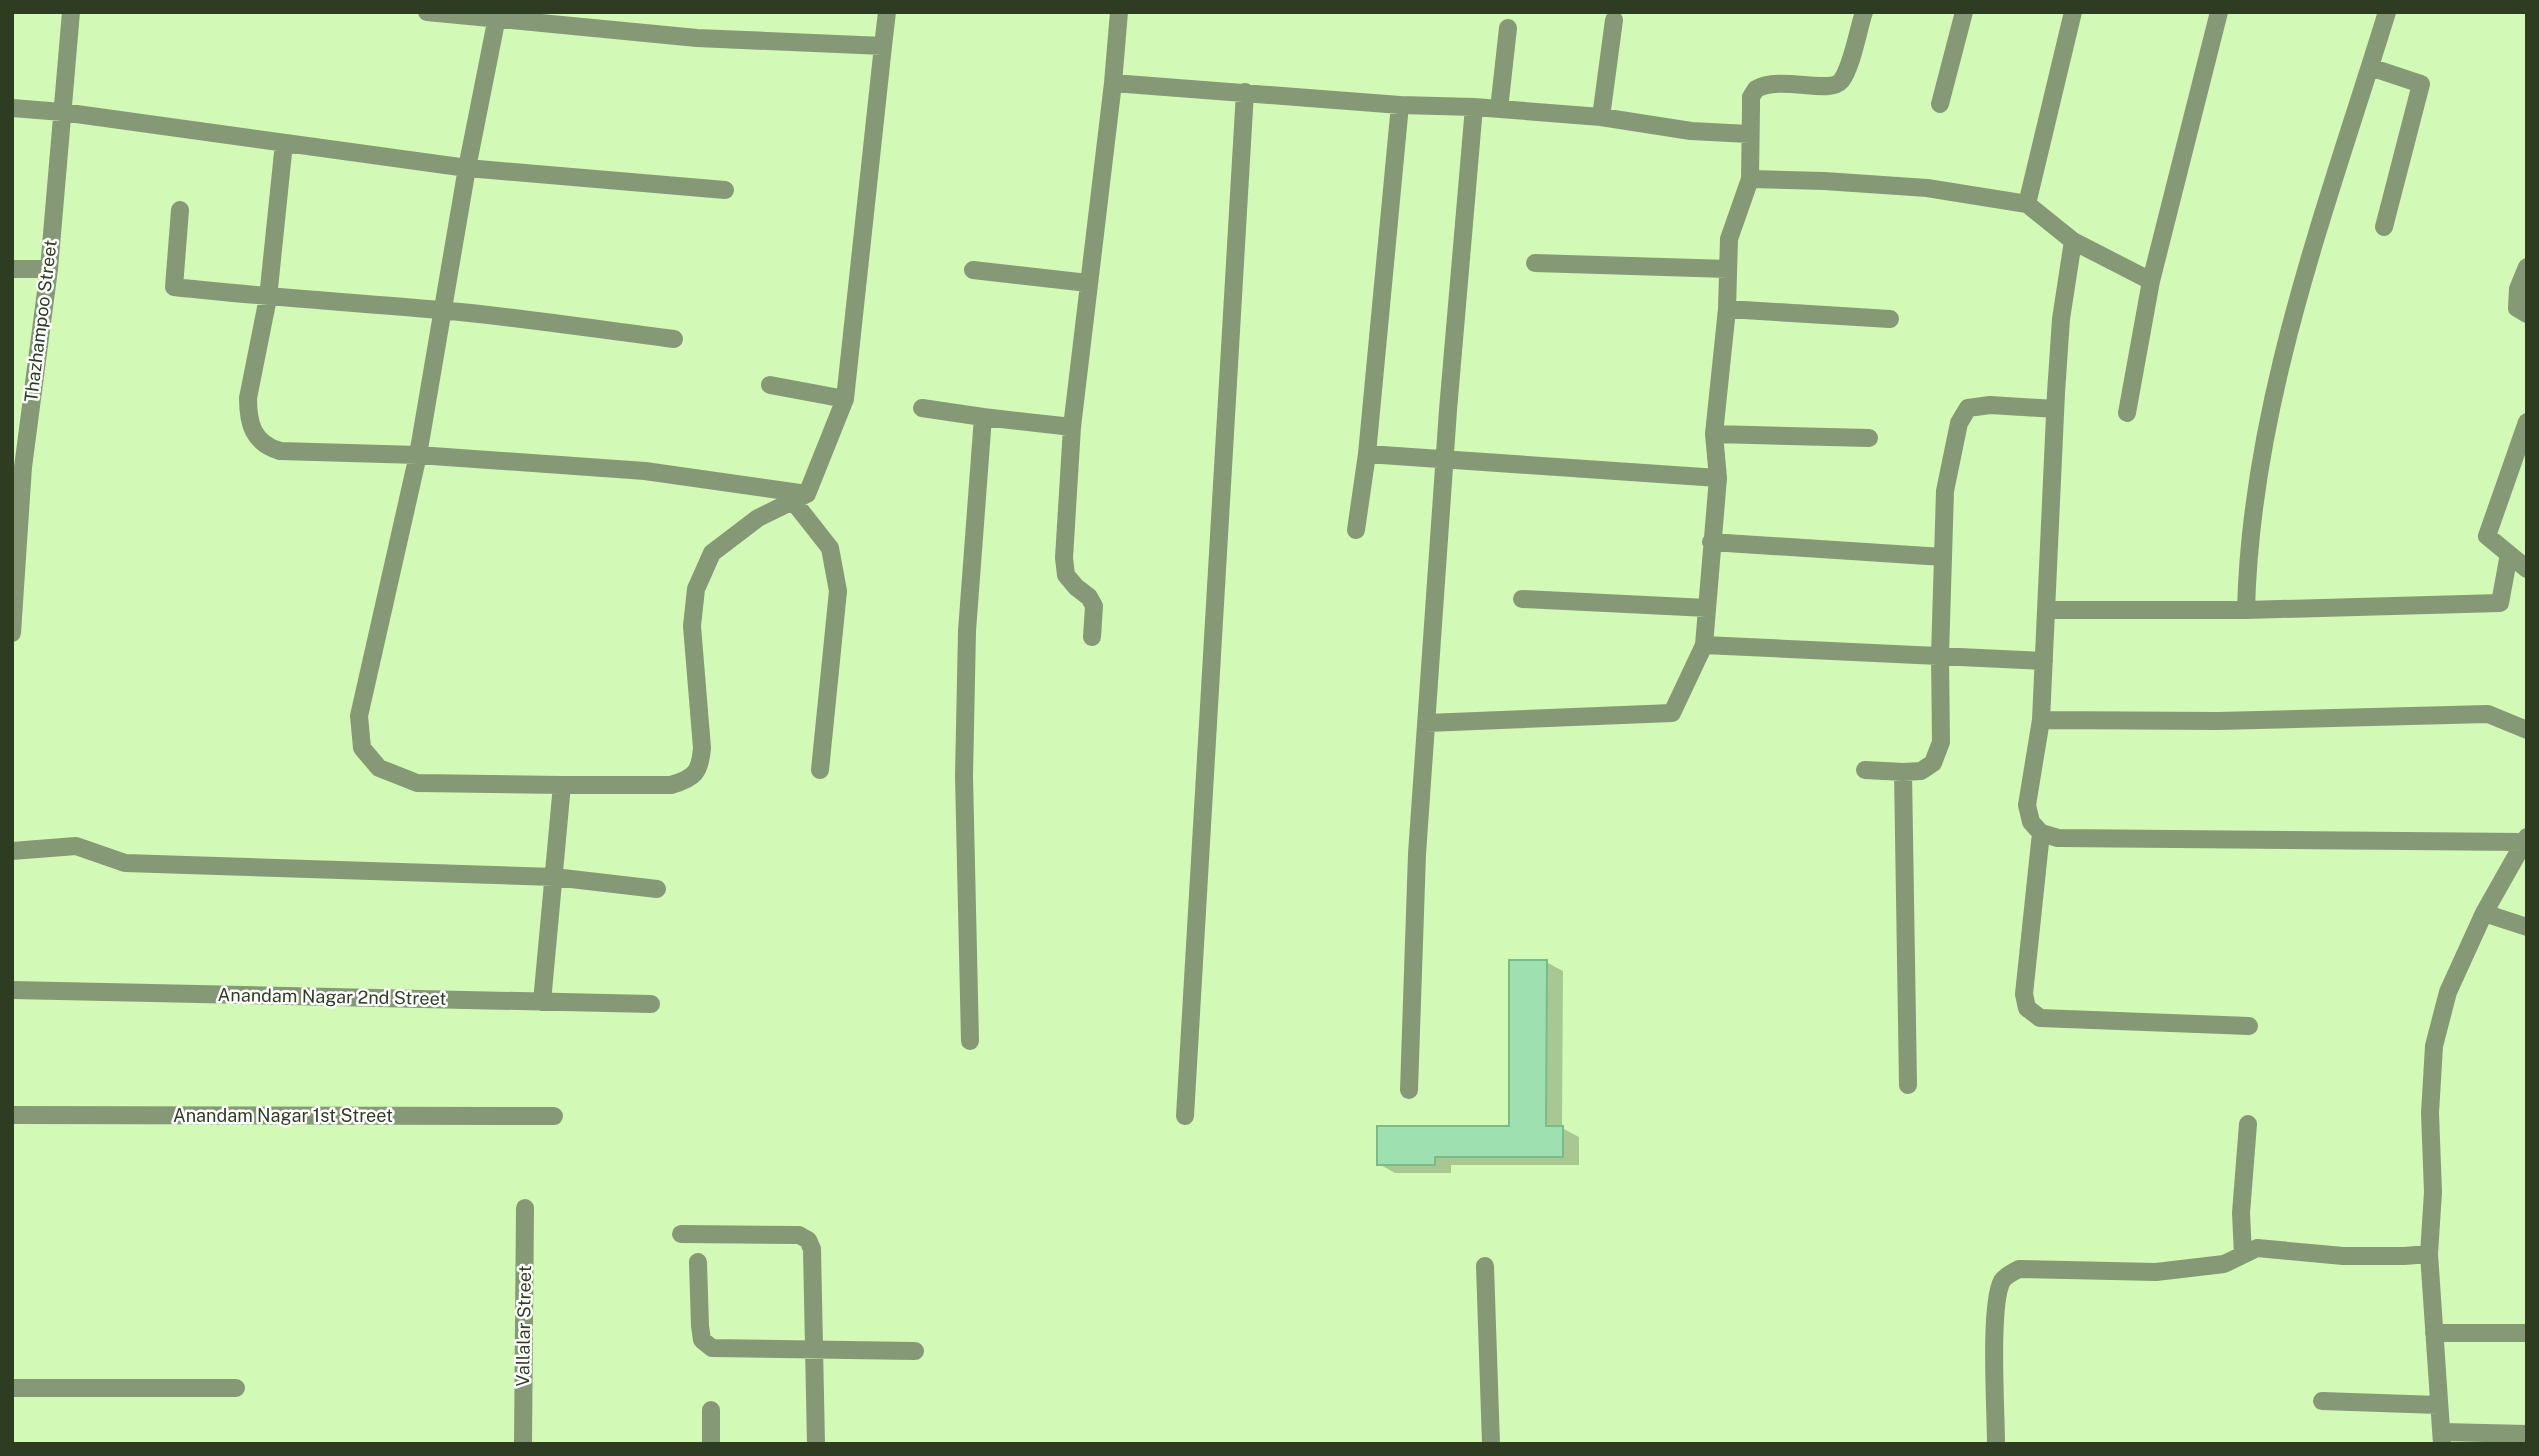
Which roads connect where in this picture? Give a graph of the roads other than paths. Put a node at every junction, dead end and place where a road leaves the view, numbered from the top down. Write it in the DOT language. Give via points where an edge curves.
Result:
graph roads {
  1 [pos="71,12"];
  2 [pos="427,12"];
  3 [pos="887,12"];
  4 [pos="1119,12"];
  5 [pos="1864,12"];
  6 [pos="1964,12"];
  7 [pos="2073,12"];
  8 [pos="2219,12"];
  9 [pos="2388,12"];
  10 [pos="498,15"];
  11 [pos="1614,20"];
  12 [pos="1508,28"];
  13 [pos="883,46"];
  14 [pos="2370,67"];
  15 [pos="1113,83"];
  16 [pos="1245,92"];
  17 [pos="1940,104"];
  18 [pos="1401,105"];
  19 [pos="1474,107"];
  20 [pos="12,108"];
  21 [pos="1499,109"];
  22 [pos="62,112"];
  23 [pos="1601,117"];
  24 [pos="1749,134"];
  25 [pos="284,143"];
  26 [pos="467,168"];
  27 [pos="1750,180"];
  28 [pos="725,190"];
  29 [pos="2027,204"];
  30 [pos="180,210"];
  31 [pos="2384,227"];
  32 [pos="2073,241"];
  33 [pos="1535,262"];
  34 [pos="2527,267"];
  35 [pos="12,269"];
  36 [pos="49,269"];
  37 [pos="1728,269"];
  38 [pos="973,270"];
  39 [pos="2151,281"];
  40 [pos="1088,283"];
  41 [pos="268,298"];
  42 [pos="1727,309"];
  43 [pos="444,310"];
  44 [pos="2527,314"];
  45 [pos="1890,319"];
  46 [pos="674,339"];
  47 [pos="770,385"];
  48 [pos="845,399"];
  49 [pos="922,408"];
  50 [pos="2055,409"];
  51 [pos="2127,413"];
  52 [pos="983,417"];
  53 [pos="2527,422"];
  54 [pos="1072,427"];
  55 [pos="20,433"];
  56 [pos="1714,434"];
  57 [pos="1868,438"];
  58 [pos="1367,454"];
  59 [pos="418,455"];
  60 [pos="1445,459"];
  61 [pos="1718,478"];
  62 [pos="800,498"];
  63 [pos="1356,530"];
  64 [pos="1711,542"];
  65 [pos="2509,554"];
  66 [pos="1943,557"];
  67 [pos="15,561"];
  68 [pos="2527,569"];
  69 [pos="1522,599"];
  70 [pos="1707,608"];
  71 [pos="2046,610"];
  72 [pos="2246,610"];
  73 [pos="12,632"];
  74 [pos="1091,637"];
  75 [pos="1704,645"];
  76 [pos="1940,656"];
  77 [pos="2044,661"];
  78 [pos="2041,720"];
  79 [pos="1427,723"];
  80 [pos="2527,730"];
  81 [pos="820,770"];
  82 [pos="1865,770"];
  83 [pos="1903,772"];
  84 [pos="562,785"];
  85 [pos="2041,833"];
  86 [pos="2525,839"];
  87 [pos="12,851"];
  88 [pos="554,877"];
  89 [pos="657,890"];
  90 [pos="2484,913"];
  91 [pos="2527,927"];
  92 [pos="12,990"];
  93 [pos="542,1002"];
  94 [pos="651,1004"];
  95 [pos="2249,1026"];
  96 [pos="970,1041"];
  97 [pos="1908,1085"];
  98 [pos="1409,1090"];
  99 [pos="12,1115"];
  100 [pos="554,1116"];
  101 [pos="1185,1116"];
  102 [pos="2248,1125"];
  103 [pos="525,1208"];
  104 [pos="681,1234"];
  105 [pos="2429,1254"];
  106 [pos="2244,1255"];
  107 [pos="698,1262"];
  108 [pos="1485,1266"];
  109 [pos="2434,1333"];
  110 [pos="2527,1333"];
  111 [pos="814,1350"];
  112 [pos="915,1351"];
  113 [pos="12,1388"];
  114 [pos="236,1388"];
  115 [pos="2322,1401"];
  116 [pos="2438,1405"];
  117 [pos="711,1410"];
  118 [pos="2527,1434"];
  119 [pos="2442,1438"];
  120 [pos="523,1444"];
  121 [pos="711,1444"];
  122 [pos="816,1444"];
  123 [pos="1491,1444"];
  124 [pos="1996,1444"];
  1 -- 22 [label="street, Thazhampoo Street"];
  2 -- 10 [label="street"];
  3 -- 13 [label="street"];
  4 -- 15 [label="street"];
  5 -- 24 [label="street" via="1840,82 1830,87 1778,82 1756,89 1751,97"];
  6 -- 17 [label="street"];
  7 -- 29 [label="street"];
  8 -- 39 [label="street"];
  9 -- 14 [label="street"];
  10 -- 13 [label="street" via="697,38"];
  10 -- 26 [label="street"];
  11 -- 23 [label="street"];
  12 -- 21 [label="street"];
  13 -- 48 [label="street"];
  14 -- 31 [label="street" via="2421,84"];
  14 -- 72 [label="street" via="2284,345 2247,553"];
  15 -- 16 [label="street"];
  15 -- 40 [label="street"];
  16 -- 18 [label="street"];
  16 -- 101 [label="street"];
  18 -- 19 [label="street"];
  18 -- 58 [label="street"];
  19 -- 21 [label="street"];
  19 -- 60 [label="street"];
  20 -- 22 [label="street"];
  21 -- 23 [label="street"];
  22 -- 25 [label="street"];
  22 -- 36 [label="street, Thazhampoo Street"];
  23 -- 24 [label="street" via="1691,131"];
  24 -- 27 [label="street"];
  25 -- 26 [label="street"];
  25 -- 41 [label="street"];
  26 -- 28 [label="street"];
  26 -- 43 [label="street"];
  27 -- 29 [label="street" via="1927,188"];
  27 -- 37 [label="street" via="1729,239"];
  29 -- 32 [label="street"];
  30 -- 41 [label="street" via="174,287"];
  32 -- 39 [label="street"];
  32 -- 50 [label="street" via="2061,320"];
  33 -- 37 [label="street"];
  34 -- 44 [label="street" via="2518,289 2517,308"];
  35 -- 36 [label="street"];
  36 -- 55 [label="street, Thazhampoo Street"];
  37 -- 42 [label="street"];
  38 -- 40 [label="street"];
  39 -- 51 [label="street"];
  40 -- 54 [label="street"];
  41 -- 43 [label="street"];
  41 -- 59 [label="street" via="248,398 252,432 266,447"];
  42 -- 45 [label="street"];
  42 -- 56 [label="street"];
  43 -- 46 [label="street"];
  43 -- 59 [label="street"];
  47 -- 48 [label="street"];
  48 -- 62 [label="street"];
  49 -- 52 [label="street"];
  50 -- 66 [label="street" via="1968,408 1959,422 1945,491"];
  50 -- 71 [label="street"];
  52 -- 54 [label="street"];
  52 -- 96 [label="street" via="967,631 964,763"];
  53 -- 65 [label="street" via="2487,536"];
  54 -- 74 [label="street" via="1064,558 1066,575 1094,606"];
  55 -- 67 [label="street, Thazhampoo Street"];
  56 -- 57 [label="street"];
  56 -- 61 [label="street"];
  58 -- 60 [label="street"];
  58 -- 63 [label="street"];
  59 -- 62 [label="street" via="645,471"];
  59 -- 84 [label="street" via="359,716 362,748 379,768 417,783"];
  60 -- 61 [label="street"];
  60 -- 79 [label="street"];
  61 -- 64 [label="street"];
  62 -- 81 [label="street" via="830,548 838,591"];
  62 -- 84 [label="street" via="758,518 712,553 696,589 692,626 701,765 688,780 671,785"];
  64 -- 66 [label="street"];
  64 -- 70 [label="street"];
  65 -- 68 [label="street"];
  65 -- 72 [label="street" via="2500,603"];
  66 -- 76 [label="street"];
  67 -- 73 [label="street, Thazhampoo Street"];
  69 -- 70 [label="street"];
  70 -- 75 [label="street"];
  71 -- 72 [label="street"];
  71 -- 77 [label="street"];
  75 -- 76 [label="street"];
  75 -- 79 [label="street" via="1672,713"];
  76 -- 77 [label="street"];
  76 -- 83 [label="street" via="1941,742 1933,763 1921,771"];
  77 -- 78 [label="street"];
  78 -- 80 [label="street" via="2487,714"];
  78 -- 85 [label="street" via="2026,804 2031,822"];
  79 -- 98 [label="street" via="1417,854"];
  82 -- 83 [label="street"];
  83 -- 97 [label="street"];
  84 -- 88 [label="street"];
  85 -- 86 [label="street" via="2058,838"];
  85 -- 95 [label="street" via="2024,994 2027,1008 2040,1018"];
  86 -- 90 [label="street"];
  87 -- 88 [label="street" via="76,846 125,863"];
  88 -- 89 [label="street"];
  88 -- 93 [label="street"];
  90 -- 91 [label="street"];
  90 -- 105 [label="street" via="2448,992 2434,1046"];
  92 -- 93 [label="street, Anandam Nagar 2nd Street"];
  93 -- 94 [label="street, Anandam Nagar 2nd Street"];
  99 -- 100 [label="street, Anandam Nagar 1st Street"];
  102 -- 106 [label="street" via="2241,1213"];
  103 -- 120 [label="street, Vallalar Street"];
  104 -- 111 [label="street" via="799,1235 808,1240 812,1249"];
  105 -- 106 [label="street" via="2343,1256 2256,1248"];
  105 -- 109 [label="street"];
  106 -- 124 [label="street" via="2224,1264 2155,1272 2019,1269 2003,1279 1995,1334"];
  107 -- 111 [label="street" via="699,1326 702,1340 712,1348"];
  108 -- 123 [label="street"];
  109 -- 110 [label="street"];
  109 -- 116 [label="street"];
  111 -- 112 [label="street"];
  111 -- 122 [label="street"];
  113 -- 114 [label="street"];
  115 -- 116 [label="street"];
  116 -- 119 [label="street"];
  117 -- 121 [label="street"];
  118 -- 119 [label="street"];
}
